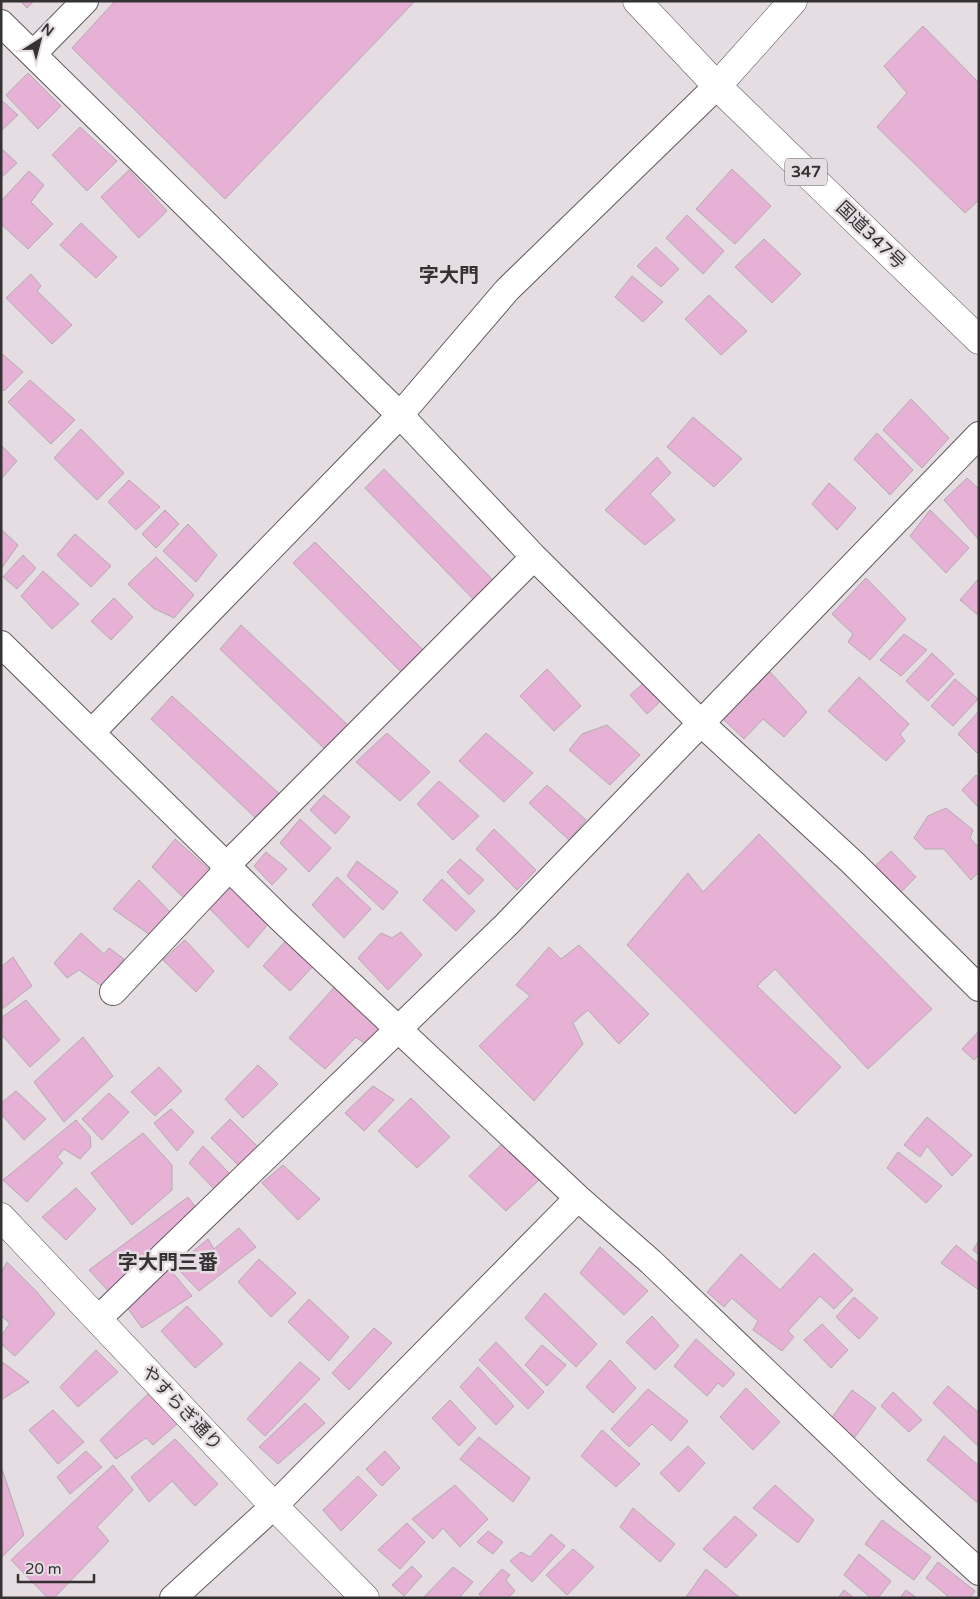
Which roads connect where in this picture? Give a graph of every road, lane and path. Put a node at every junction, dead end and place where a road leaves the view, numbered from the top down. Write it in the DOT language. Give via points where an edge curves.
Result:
graph roads {
  1 [pos="85,1"];
  2 [pos="637,1"];
  3 [pos="793,1"];
  4 [pos="1,24"];
  5 [pos="33,54"];
  6 [pos="717,86"];
  7 [pos="979,340"];
  8 [pos="400,415"];
  9 [pos="979,435"];
  10 [pos="534,557"];
  11 [pos="1,644"];
  12 [pos="702,724"];
  13 [pos="92,732"];
  14 [pos="227,866"];
  15 [pos="979,988"];
  16 [pos="113,992"];
  17 [pos="399,1031"];
  18 [pos="578,1198"];
  19 [pos="1,1217"];
  20 [pos="98,1320"];
  21 [pos="274,1506"];
  22 [pos="979,1572"];
  23 [pos="173,1598"];
  24 [pos="365,1598"];
  1 -- 5 [label="street"];
  2 -- 6 [label="main road, 国道347号 / 347"];
  3 -- 6 [label="main road"];
  4 -- 5 [label="street"];
  5 -- 8 [label="street"];
  6 -- 7 [label="main road, 国道347号 / 347"];
  6 -- 8 [label="street" via="507,290"];
  8 -- 10 [label="street"];
  8 -- 13 [label="street"];
  9 -- 12 [label="street"];
  10 -- 12 [label="street"];
  10 -- 14 [label="street"];
  11 -- 13 [label="street"];
  12 -- 15 [label="street" via="852,862"];
  12 -- 17 [label="street"];
  13 -- 14 [label="street"];
  14 -- 16 [label="street" via="220,878"];
  14 -- 17 [label="street"];
  17 -- 18 [label="street"];
  17 -- 20 [label="street"];
  18 -- 21 [label="street"];
  18 -- 22 [label="street" via="651,1262"];
  19 -- 20 [label="main road, やすらぎ通り"];
  20 -- 21 [label="main road, やすらぎ通り"];
  21 -- 23 [label="street"];
  21 -- 24 [label="main road, やすらぎ通り"];
}
